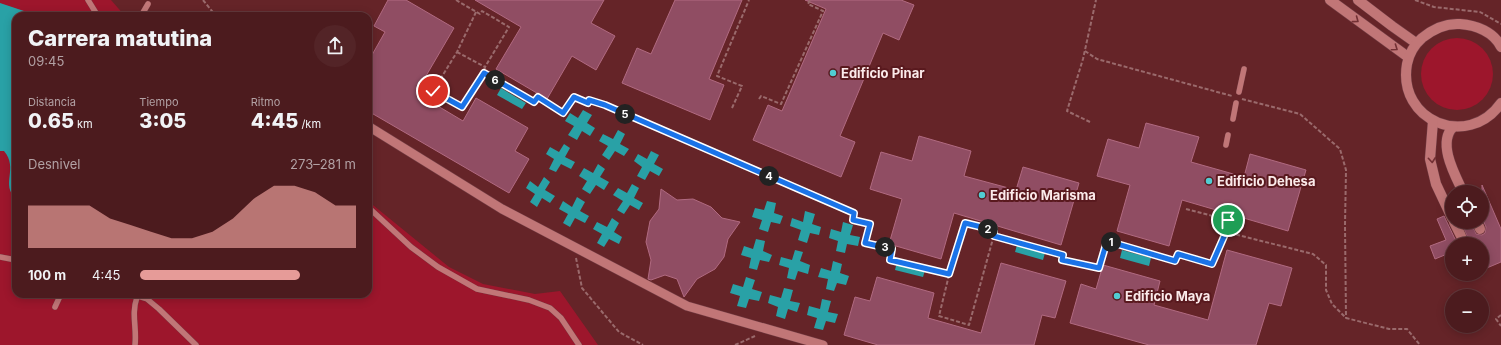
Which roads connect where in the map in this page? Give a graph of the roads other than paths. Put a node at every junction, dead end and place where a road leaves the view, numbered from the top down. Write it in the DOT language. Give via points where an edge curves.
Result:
graph roads {
  1 [pos="88,0"];
  2 [pos="1330,0"];
  3 [pos="1358,0"];
  4 [pos="148,4"];
  5 [pos="95,12"];
  6 [pos="143,12"];
  7 [pos="1416,43"];
  8 [pos="1501,47"];
  9 [pos="1408,58"];
  10 [pos="1244,69"];
  11 [pos="1501,103"];
  12 [pos="1232,119"];
  13 [pos="1433,121"];
  14 [pos="1453,127"];
  15 [pos="372,128"];
  16 [pos="1228,135"];
  17 [pos="1226,145"];
  18 [pos="1460,185"];
  19 [pos="1445,203"];
  20 [pos="372,211"];
  21 [pos="1458,229"];
  22 [pos="1461,236"];
  23 [pos="0,257"];
  24 [pos="12,259"];
  25 [pos="58,298"];
  26 [pos="137,298"];
  27 [pos="142,298"];
  28 [pos="55,306"];
  29 [pos="135,345"];
  30 [pos="196,345"];
  31 [pos="579,345"];
  32 [pos="823,345"];
  1 -- 5 [label="lane"];
  2 -- 9 [label="street, one-way"];
  3 -- 7 [label="street"];
  4 -- 6 [label="lane"];
  7 -- 8 [label="street" via="1432,30 1452,23 1471,25 1487,32"];
  7 -- 9 [label="street"];
  9 -- 13 [label="street" via="1405,74 1408,93 1418,109"];
  10 -- 12 [label="lane"];
  11 -- 14 [label="street" via="1484,120 1468,126"];
  13 -- 14 [label="street"];
  13 -- 19 [label="street, one-way" via="1430,159 1436,184"];
  14 -- 18 [label="street" via="1447,138 1450,164"];
  15 -- 32 [label="street" via="502,209 687,306"];
  16 -- 17 [label="lane"];
  20 -- 31 [label="lane" via="411,247 438,267 477,289 529,300 550,308 561,318"];
  21 -- 22 [label="street"];
  23 -- 24 [label="lane"];
  25 -- 28 [label="lane"];
  26 -- 29 [label="lane" via="134,308"];
  27 -- 30 [label="lane" via="160,309"];
}
